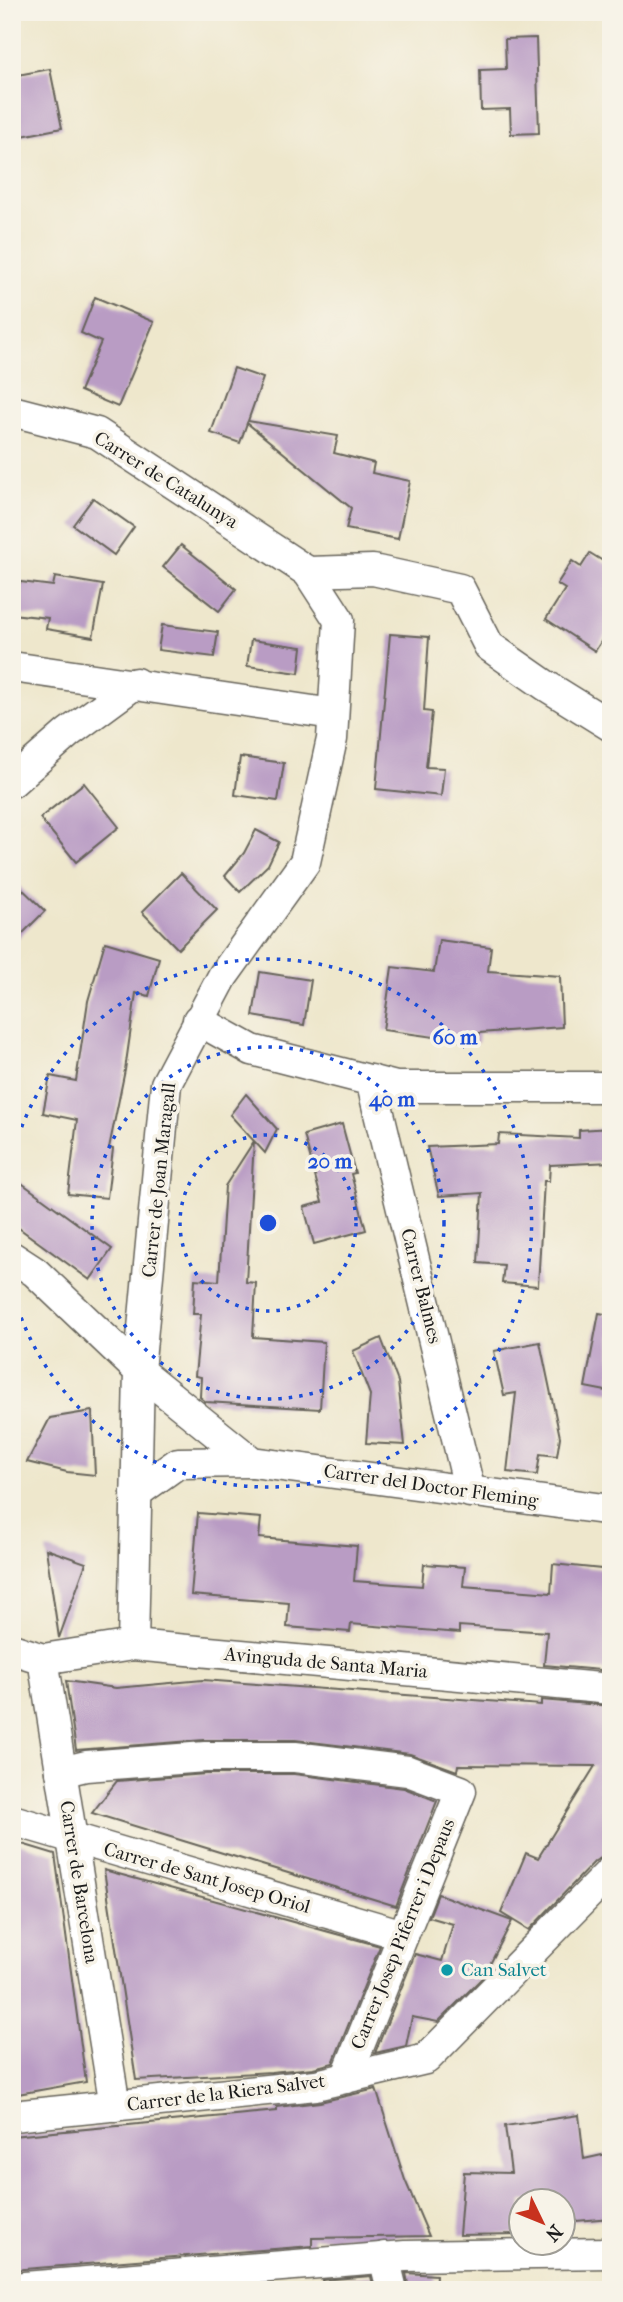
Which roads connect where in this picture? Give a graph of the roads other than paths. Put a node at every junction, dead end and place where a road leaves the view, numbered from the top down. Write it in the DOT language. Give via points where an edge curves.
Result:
graph roads {
  1 [pos="12,411"];
  2 [pos="308,572"];
  3 [pos="339,620"];
  4 [pos="12,667"];
  5 [pos="136,683"];
  6 [pos="333,714"];
  7 [pos="611,726"];
  8 [pos="12,782"];
  9 [pos="198,1020"];
  10 [pos="371,1080"];
  11 [pos="611,1087"];
  12 [pos="12,1257"];
  13 [pos="139,1371"];
  14 [pos="252,1462"];
  15 [pos="470,1492"];
  16 [pos="136,1493"];
  17 [pos="611,1510"];
  18 [pos="134,1645"];
  19 [pos="12,1649"];
  20 [pos="43,1659"];
  21 [pos="611,1689"];
  22 [pos="61,1772"];
  23 [pos="12,1820"];
  24 [pos="72,1839"];
  25 [pos="611,1871"];
  26 [pos="403,1935"];
  27 [pos="346,2078"];
  28 [pos="115,2106"];
  29 [pos="12,2116"];
  30 [pos="611,2253"];
  31 [pos="384,2257"];
  32 [pos="48,2287"];
  33 [pos="12,2288"];
  34 [pos="392,2290"];
  1 -- 2 [label="street, Carrer de Catalunya" via="97,433"];
  2 -- 3 [label="street, Carrer de Catalunya"];
  2 -- 7 [label="street" via="373,570 460,589 489,646"];
  3 -- 6 [label="street, Carrer de Joan Maragall"];
  4 -- 5 [label="street"];
  5 -- 6 [label="street"];
  5 -- 8 [label="street"];
  6 -- 9 [label="street, Carrer de Joan Maragall" via="305,862 223,976"];
  9 -- 10 [label="street" via="252,1050"];
  9 -- 13 [label="street, Carrer de Joan Maragall" via="166,1084"];
  10 -- 11 [label="street" via="396,1087"];
  10 -- 15 [label="street, Carrer Balmes"];
  12 -- 13 [label="street" via="35,1272"];
  13 -- 14 [label="street"];
  13 -- 16 [label="street, Carrer de Joan Maragall"];
  14 -- 15 [label="street, Carrer del Doctor Fleming"];
  14 -- 16 [label="street, Carrer del Doctor Fleming" via="178,1462"];
  15 -- 17 [label="street, Carrer del Doctor Fleming"];
  16 -- 18 [label="street, Carrer de Joan Maragall"];
  18 -- 20 [label="street, Avinguda de Santa Maria"];
  18 -- 21 [label="street, Avinguda de Santa Maria"];
  19 -- 20 [label="street"];
  20 -- 22 [label="street, Carrer de Barcelona"];
  22 -- 24 [label="street, Carrer de Barcelona"];
  22 -- 26 [label="street, Carrer Josep Piferrer i Depaus" via="205,1757 295,1757 408,1771 461,1790"];
  23 -- 24 [label="street, Carrer de Sant Josep Oriol"];
  24 -- 26 [label="street, Carrer de Sant Josep Oriol"];
  24 -- 28 [label="street, Carrer de Barcelona"];
  25 -- 27 [label="street, Carrer de la Riera Salvet" via="426,2059"];
  26 -- 27 [label="street, Carrer Josep Piferrer i Depaus"];
  27 -- 28 [label="street, Carrer de la Riera Salvet"];
  28 -- 29 [label="street, Carrer de la Riera Salvet"];
  30 -- 31 [label="street"];
  31 -- 32 [label="street"];
  31 -- 34 [label="street"];
  32 -- 33 [label="street"];
}
